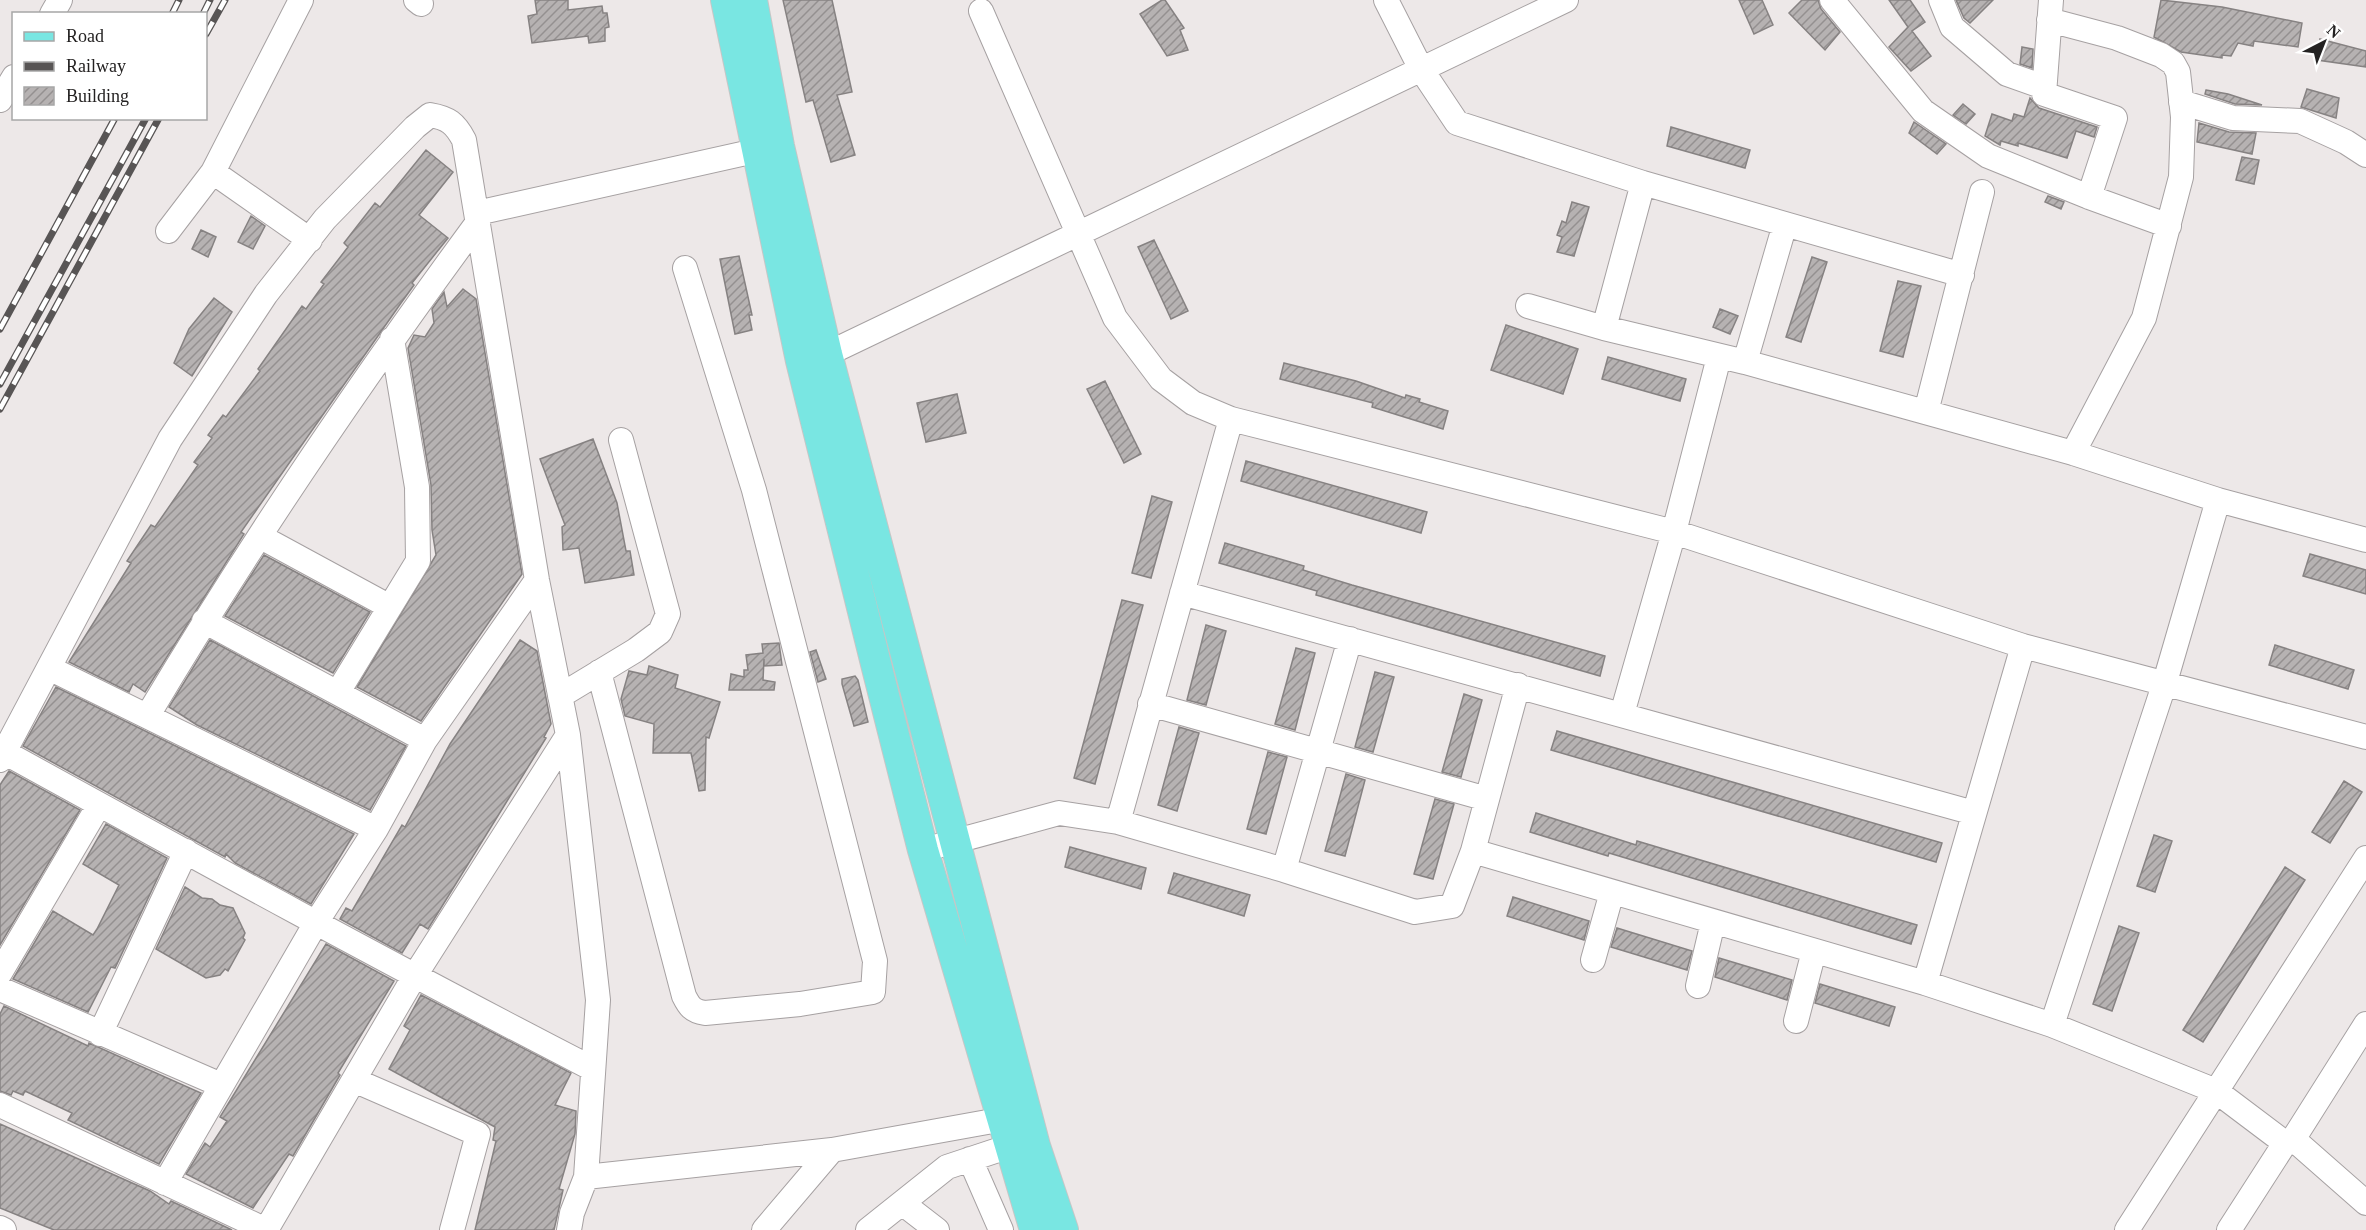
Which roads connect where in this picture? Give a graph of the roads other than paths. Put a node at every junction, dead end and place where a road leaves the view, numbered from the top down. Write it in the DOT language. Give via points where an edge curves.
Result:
graph roads {
  1 [pos="301,0"];
  2 [pos="726,0"];
  3 [pos="752,0"];
  4 [pos="1386,0"];
  5 [pos="1566,0"];
  6 [pos="1832,0"];
  7 [pos="1941,0"];
  8 [pos="2050,10"];
  9 [pos="981,11"];
  10 [pos="1421,69"];
  11 [pos="12,80"];
  12 [pos="2044,87"];
  13 [pos="0,100"];
  14 [pos="2181,102"];
  15 [pos="767,148"];
  16 [pos="2366,155"];
  17 [pos="213,172"];
  18 [pos="1643,183"];
  19 [pos="1983,192"];
  20 [pos="2089,197"];
  21 [pos="478,217"];
  22 [pos="1785,224"];
  23 [pos="2169,226"];
  24 [pos="168,231"];
  25 [pos="1079,233"];
  26 [pos="310,240"];
  27 [pos="685,268"];
  28 [pos="1962,275"];
  29 [pos="1528,306"];
  30 [pos="1604,328"];
  31 [pos="392,339"];
  32 [pos="1719,357"];
  33 [pos="814,358"];
  34 [pos="1745,362"];
  35 [pos="1926,412"];
  36 [pos="1231,419"];
  37 [pos="621,440"];
  38 [pos="2073,453"];
  39 [pos="2218,500"];
  40 [pos="1674,532"];
  41 [pos="261,537"];
  42 [pos="2366,540"];
  43 [pos="537,580"];
  44 [pos="1182,592"];
  45 [pos="390,607"];
  46 [pos="204,621"];
  47 [pos="1350,639"];
  48 [pos="2023,646"];
  49 [pos="49,668"];
  50 [pos="599,672"];
  51 [pos="2165,682"];
  52 [pos="1518,685"];
  53 [pos="338,692"];
  54 [pos="560,696"];
  55 [pos="1150,704"];
  56 [pos="1622,714"];
  57 [pos="148,715"];
  58 [pos="568,735"];
  59 [pos="2366,737"];
  60 [pos="425,740"];
  61 [pos="1317,751"];
  62 [pos="2,756"];
  63 [pos="1487,799"];
  64 [pos="99,805"];
  65 [pos="1974,813"];
  66 [pos="1118,822"];
  67 [pos="376,829"];
  68 [pos="954,841"];
  69 [pos="923,850"];
  70 [pos="186,851"];
  71 [pos="1473,852"];
  72 [pos="2366,858"];
  73 [pos="1284,870"];
  74 [pos="1612,892"];
  75 [pos="317,921"];
  76 [pos="1713,922"];
  77 [pos="1814,951"];
  78 [pos="1593,960"];
  79 [pos="0,973"];
  80 [pos="414,977"];
  81 [pos="1925,983"];
  82 [pos="1698,986"];
  83 [pos="0,989"];
  84 [pos="1796,1021"];
  85 [pos="2366,1024"];
  86 [pos="2052,1025"];
  87 [pos="100,1034"];
  88 [pos="593,1069"];
  89 [pos="356,1081"];
  90 [pos="221,1085"];
  91 [pos="2216,1091"];
  92 [pos="0,1105"];
  93 [pos="1016,1134"];
  94 [pos="2288,1142"];
  95 [pos="832,1150"];
  96 [pos="970,1159"];
  97 [pos="586,1176"];
  98 [pos="165,1183"];
  99 [pos="902,1203"];
  100 [pos="2366,1203"];
  101 [pos="0,1228"];
  102 [pos="4,1230"];
  103 [pos="266,1230"];
  104 [pos="452,1230"];
  105 [pos="568,1230"];
  106 [pos="765,1230"];
  107 [pos="870,1230"];
  108 [pos="937,1230"];
  109 [pos="1001,1230"];
  110 [pos="1035,1230"];
  111 [pos="1063,1230"];
  112 [pos="2127,1230"];
  113 [pos="2229,1230"];
  1 -- 17 [label="street"];
  2 -- 15 [label="main road"];
  3 -- 15 [label="main road"];
  4 -- 10 [label="street"];
  5 -- 10 [label="street"];
  6 -- 20 [label="street" via="1923,111 1988,156"];
  7 -- 12 [label="street" via="1952,27 2007,74"];
  8 -- 12 [label="street"];
  8 -- 14 [label="street" via="2174,63"];
  9 -- 25 [label="street"];
  10 -- 18 [label="street" via="1456,123"];
  10 -- 25 [label="street"];
  11 -- 13 [label="street"];
  12 -- 20 [label="street" via="2044,94 2115,118"];
  14 -- 16 [label="street" via="2233,118 2300,121"];
  14 -- 23 [label="street" via="2181,177"];
  15 -- 21 [label="street"];
  15 -- 33 [label="main road"];
  17 -- 24 [label="street"];
  17 -- 26 [label="street"];
  18 -- 22 [label="street"];
  18 -- 30 [label="street"];
  19 -- 28 [label="street"];
  20 -- 23 [label="street"];
  21 -- 26 [label="street" via="464,140 456,125 444,117 430,115 325,219"];
  21 -- 31 [label="street"];
  21 -- 43 [label="street"];
  22 -- 28 [label="street"];
  22 -- 34 [label="street"];
  23 -- 38 [label="street" via="2144,318"];
  25 -- 33 [label="street"];
  25 -- 36 [label="street" via="1115,318 1161,379 1193,404"];
  26 -- 49 [label="street" via="267,294 170,439"];
  27 -- 50 [label="street" via="754,490 825,761 875,962 873,992 800,1004 695,1012 681,984"];
  28 -- 35 [label="street"];
  29 -- 30 [label="street"];
  30 -- 32 [label="street"];
  31 -- 41 [label="street"];
  31 -- 45 [label="street" via="417,487 418,561"];
  32 -- 34 [label="street"];
  32 -- 40 [label="street"];
  33 -- 68 [label="main road"];
  33 -- 69 [label="main road"];
  34 -- 35 [label="street"];
  35 -- 38 [label="street"];
  36 -- 40 [label="street"];
  36 -- 44 [label="street"];
  37 -- 50 [label="street" via="668,614 660,632"];
  38 -- 39 [label="street"];
  39 -- 42 [label="street"];
  39 -- 51 [label="street"];
  40 -- 48 [label="street"];
  40 -- 56 [label="street"];
  41 -- 45 [label="street"];
  41 -- 46 [label="street"];
  43 -- 54 [label="street"];
  43 -- 60 [label="street"];
  44 -- 47 [label="street"];
  44 -- 55 [label="street"];
  45 -- 53 [label="street"];
  46 -- 53 [label="street"];
  46 -- 57 [label="street"];
  47 -- 52 [label="street"];
  47 -- 61 [label="street"];
  48 -- 51 [label="street"];
  48 -- 65 [label="street"];
  49 -- 57 [label="street"];
  49 -- 62 [label="street"];
  50 -- 54 [label="street"];
  51 -- 59 [label="street"];
  51 -- 86 [label="street"];
  52 -- 56 [label="street"];
  52 -- 63 [label="street"];
  53 -- 60 [label="street"];
  54 -- 58 [label="street"];
  55 -- 61 [label="street"];
  55 -- 66 [label="street"];
  56 -- 65 [label="street"];
  57 -- 67 [label="street"];
  58 -- 80 [label="street"];
  58 -- 88 [label="street" via="598,1000"];
  60 -- 67 [label="street"];
  61 -- 63 [label="street"];
  61 -- 73 [label="street"];
  62 -- 64 [label="street"];
  63 -- 71 [label="street"];
  64 -- 70 [label="street"];
  64 -- 79 [label="street"];
  65 -- 81 [label="street"];
  66 -- 68 [label="street" via="1059,813"];
  66 -- 73 [label="street"];
  67 -- 75 [label="street"];
  68 -- 69 [label="street"];
  68 -- 93 [label="main road"];
  69 -- 93 [label="main road"];
  70 -- 75 [label="street"];
  70 -- 87 [label="street"];
  71 -- 73 [label="street" via="1452,906 1415,912"];
  71 -- 74 [label="street"];
  72 -- 91 [label="street"];
  74 -- 76 [label="street"];
  74 -- 78 [label="street"];
  75 -- 80 [label="street"];
  75 -- 90 [label="street"];
  76 -- 77 [label="street"];
  76 -- 82 [label="street"];
  77 -- 81 [label="street"];
  77 -- 84 [label="street"];
  80 -- 88 [label="street"];
  80 -- 89 [label="street"];
  81 -- 86 [label="street"];
  83 -- 87 [label="street"];
  85 -- 94 [label="street"];
  86 -- 91 [label="street"];
  87 -- 90 [label="street"];
  88 -- 97 [label="street"];
  89 -- 103 [label="street"];
  89 -- 104 [label="street" via="478,1134"];
  90 -- 98 [label="street"];
  91 -- 94 [label="street"];
  91 -- 112 [label="street"];
  92 -- 98 [label="street"];
  93 -- 95 [label="street"];
  93 -- 96 [label="street"];
  93 -- 110 [label="main road"];
  93 -- 111 [label="main road"];
  94 -- 100 [label="street" via="2300,1145"];
  94 -- 113 [label="street"];
  95 -- 97 [label="street"];
  95 -- 106 [label="street"];
  96 -- 99 [label="street" via="947,1167"];
  96 -- 109 [label="street"];
  97 -- 105 [label="street"];
  98 -- 103 [label="street"];
  99 -- 107 [label="street"];
  99 -- 108 [label="street"];
  101 -- 102 [label="street"];
}
